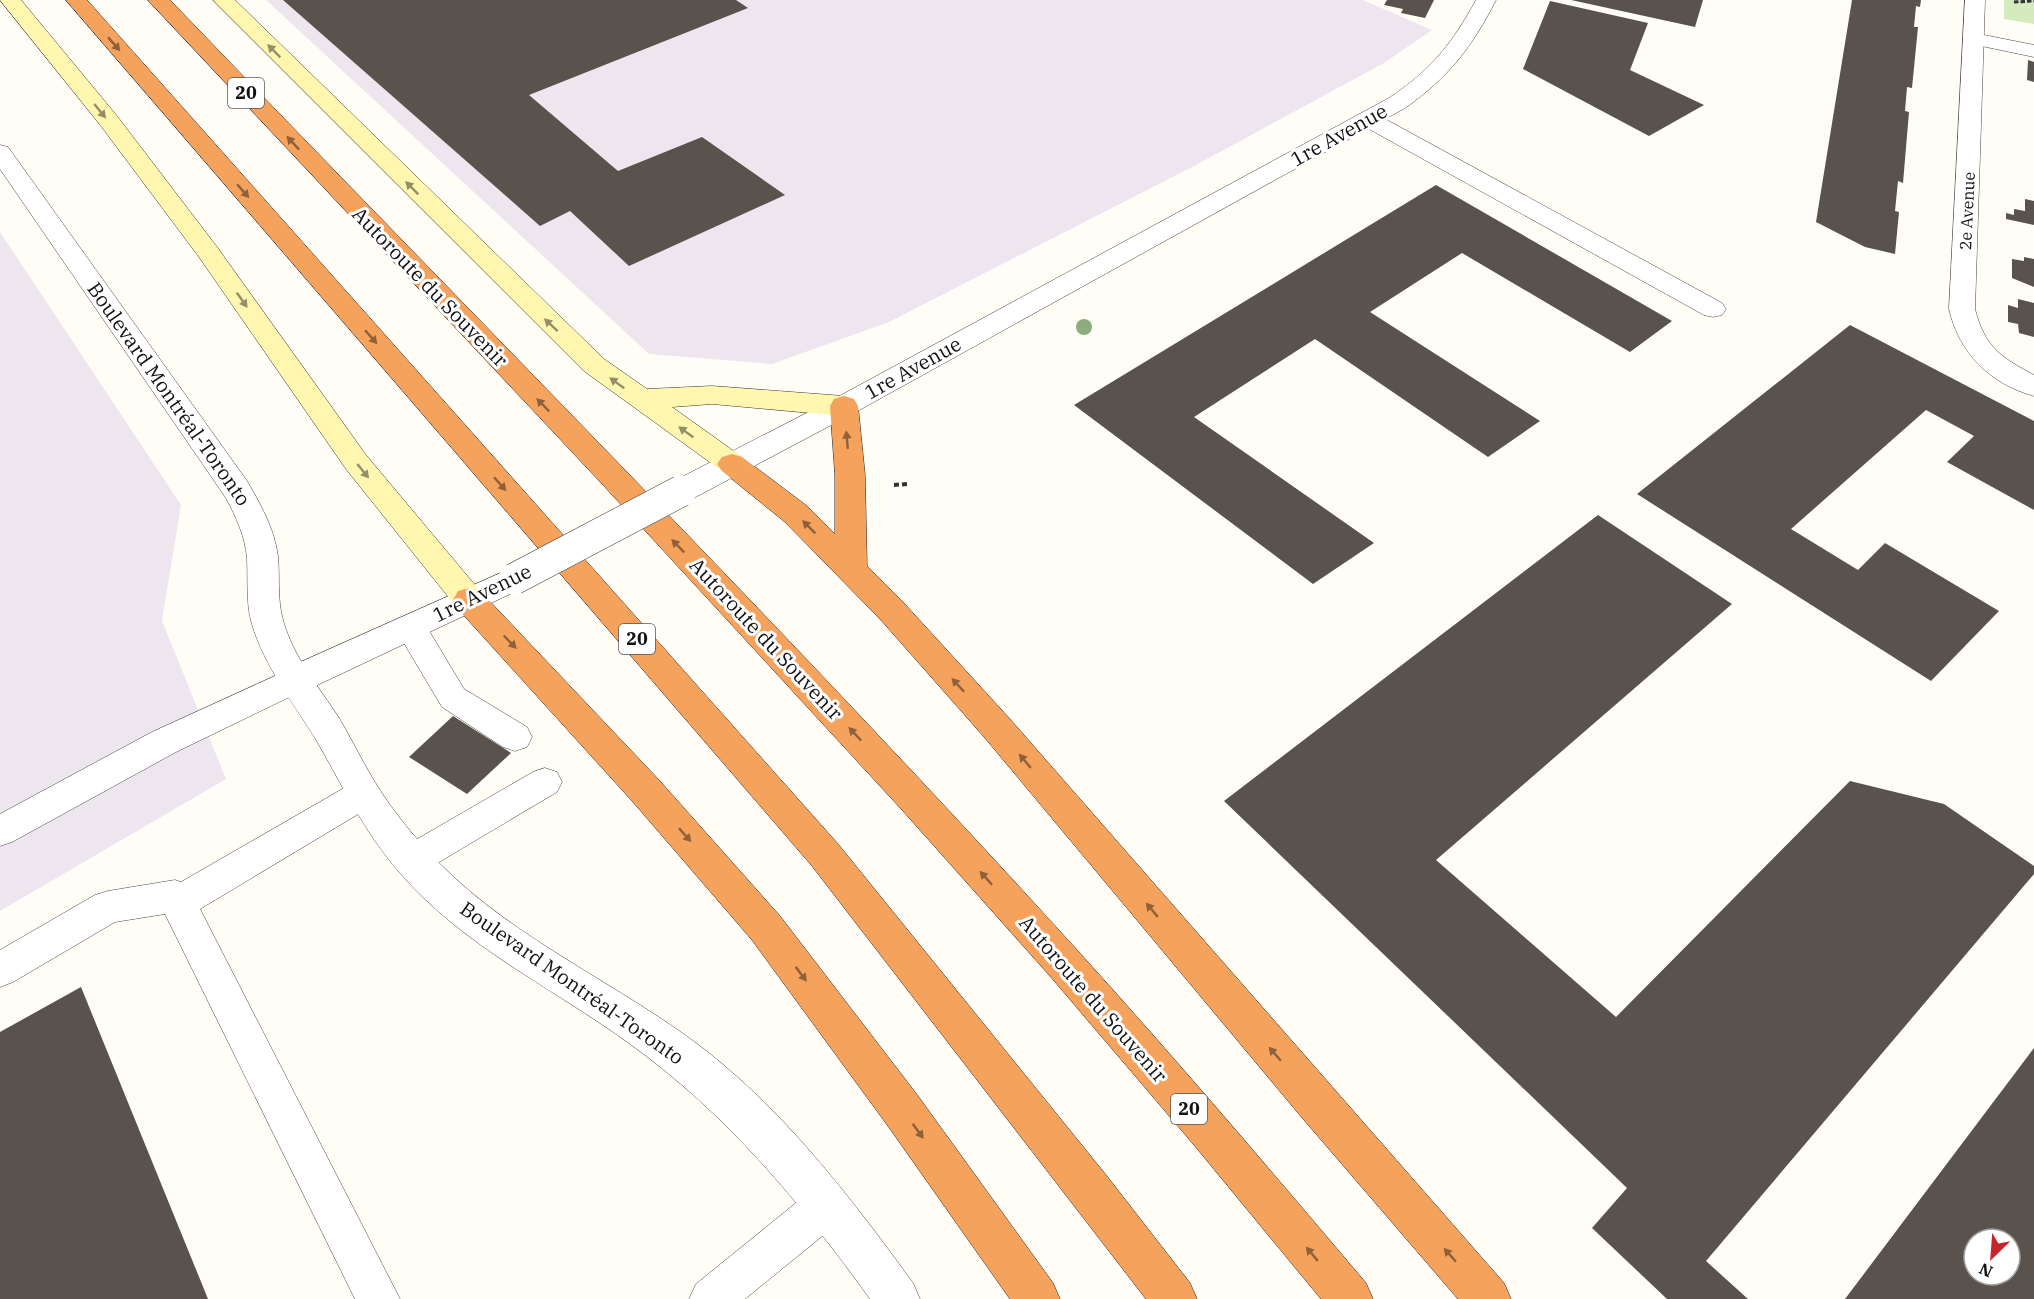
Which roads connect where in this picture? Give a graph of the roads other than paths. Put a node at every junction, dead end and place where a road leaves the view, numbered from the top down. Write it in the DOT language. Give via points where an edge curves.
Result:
graph roads {
  1 [pos="10,0"];
  2 [pos="76,0"];
  3 [pos="158,0"];
  4 [pos="223,0"];
  5 [pos="1486,0"];
  6 [pos="1975,0"];
  7 [pos="1974,39"];
  8 [pos="2034,51"];
  9 [pos="1368,119"];
  10 [pos="0,152"];
  11 [pos="1713,309"];
  12 [pos="2034,387"];
  13 [pos="641,399"];
  14 [pos="844,406"];
  15 [pos="732,464"];
  16 [pos="851,568"];
  17 [pos="469,600"];
  18 [pos="411,628"];
  19 [pos="297,679"];
  20 [pos="515,737"];
  21 [pos="545,782"];
  22 [pos="363,794"];
  23 [pos="0,831"];
  24 [pos="412,860"];
  25 [pos="178,903"];
  26 [pos="0,970"];
  27 [pos="827,1205"];
  28 [pos="378,1299"];
  29 [pos="711,1299"];
  30 [pos="897,1299"];
  31 [pos="1037,1299"];
  32 [pos="1174,1299"];
  33 [pos="1350,1299"];
  34 [pos="1488,1299"];
  1 -- 17 [label="main road, one-way" via="208,252 356,462"];
  2 -- 32 [label="highway, 20, one-way" via="825,855"];
  33 -- 3 [label="highway, Autoroute du Souvenir / 20, one-way" via="1148,1062 795,668"];
  13 -- 4 [label="main road, one-way" via="594,365 536,311"];
  5 -- 9 [label="street, 1re Avenue" via="1460,48 1443,68 1406,97"];
  6 -- 7 [label="street, 2e Avenue"];
  7 -- 8 [label="lane"];
  7 -- 12 [label="street, 2e Avenue" via="1962,309 1966,331 1990,363"];
  9 -- 11 [label="lane"];
  9 -- 14 [label="street, 1re Avenue"];
  10 -- 19 [label="street, Boulevard Montréal-Toronto" via="231,480 250,513 262,552 268,622"];
  13 -- 14 [label="main road" via="712,395"];
  15 -- 13 [label="main road, one-way"];
  14 -- 15 [label="street, 1re Avenue"];
  16 -- 14 [label="highway, one-way" via="850,475"];
  16 -- 15 [label="highway, one-way" via="785,504"];
  15 -- 17 [label="street, 1re Avenue, bridge"];
  34 -- 16 [label="highway, one-way" via="997,728"];
  17 -- 18 [label="street, 1re Avenue"];
  17 -- 31 [label="highway, one-way" via="654,799 766,928"];
  18 -- 19 [label="street, 1re Avenue"];
  18 -- 20 [label="lane" via="453,698"];
  19 -- 22 [label="street, Boulevard Montréal-Toronto"];
  19 -- 23 [label="lane" via="165,742"];
  21 -- 24 [label="lane"];
  22 -- 24 [label="street, Boulevard Montréal-Toronto"];
  22 -- 25 [label="lane"];
  24 -- 27 [label="street, Boulevard Montréal-Toronto" via="482,924 682,1058 766,1134"];
  25 -- 26 [label="lane" via="175,897 108,907"];
  25 -- 28 [label="lane"];
  27 -- 29 [label="lane"];
  27 -- 30 [label="street, Boulevard Montréal-Toronto"];
}
